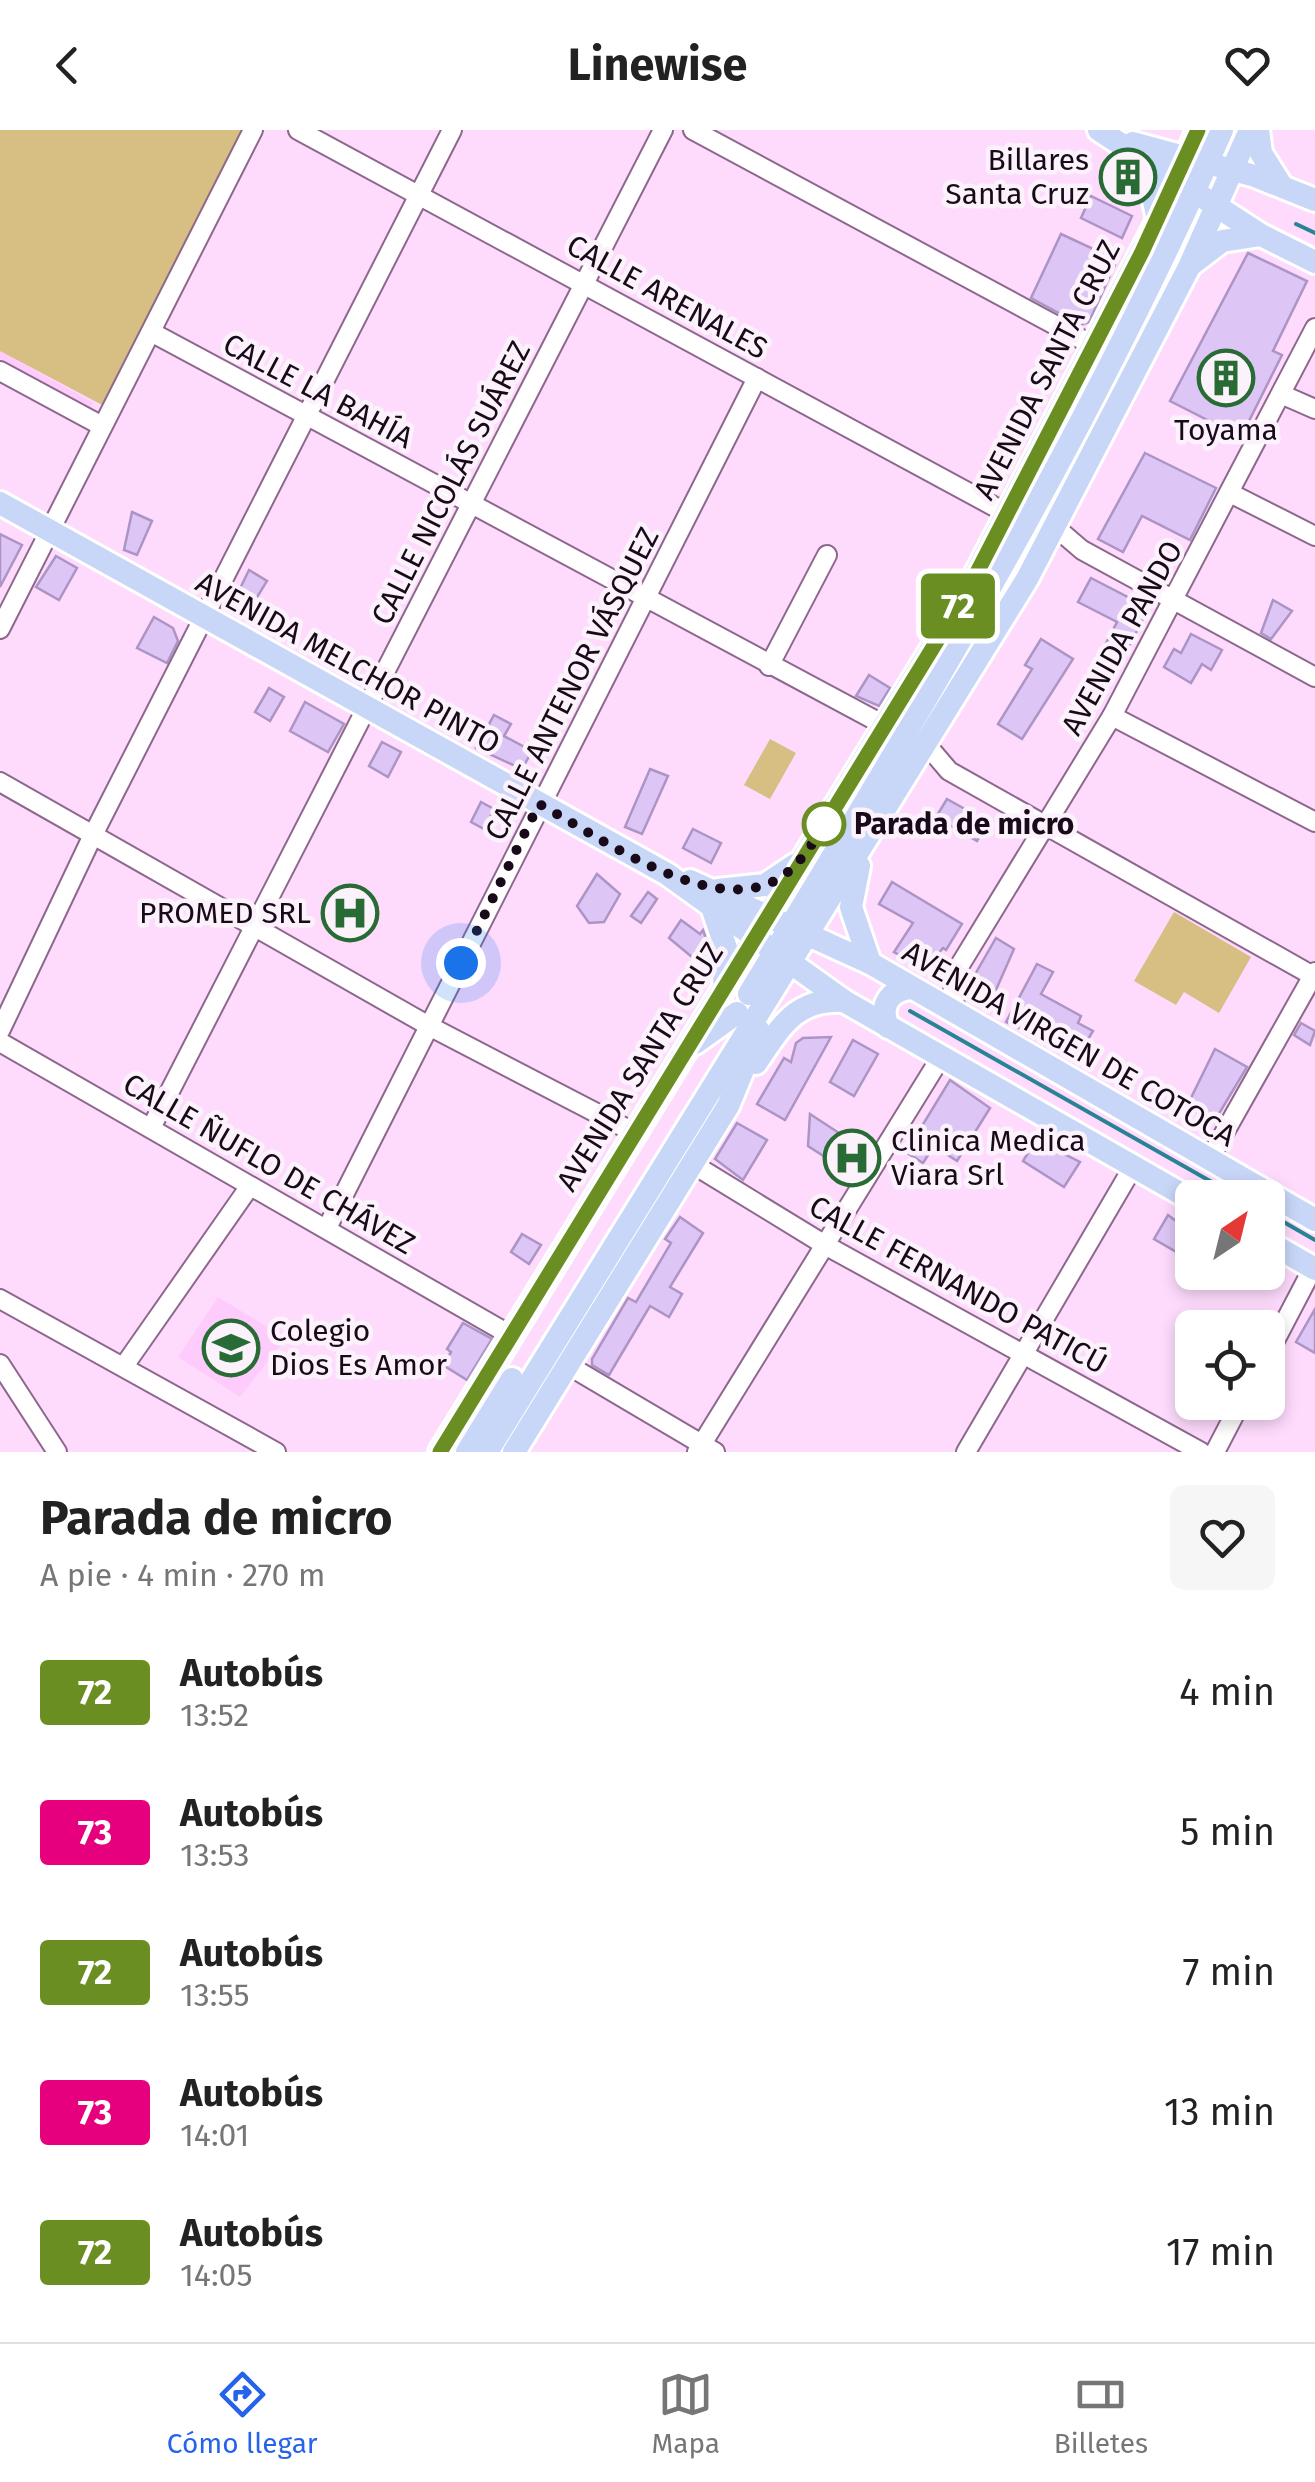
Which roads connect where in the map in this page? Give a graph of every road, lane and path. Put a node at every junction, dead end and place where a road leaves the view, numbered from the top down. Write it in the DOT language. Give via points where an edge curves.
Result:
graph roads {
  1 [pos="253,130"];
  2 [pos="298,130"];
  3 [pos="452,130"];
  4 [pos="663,130"];
  5 [pos="694,130"];
  6 [pos="1186,130"];
  7 [pos="1198,130"];
  8 [pos="1222,130"];
  9 [pos="1250,135"];
  10 [pos="1123,141"];
  11 [pos="1194,174"];
  12 [pos="1239,175"];
  13 [pos="1281,185"];
  14 [pos="420,192"];
  15 [pos="1315,200"];
  16 [pos="1169,220"];
  17 [pos="1262,235"];
  18 [pos="1315,262"];
  19 [pos="1189,267"];
  20 [pos="585,282"];
  21 [pos="1315,328"];
  22 [pos="151,332"];
  23 [pos="1094,346"];
  24 [pos="0,370"];
  25 [pos="756,378"];
  26 [pos="1283,395"];
  27 [pos="1315,408"];
  28 [pos="308,418"];
  29 [pos="102,426"];
  30 [pos="1052,476"];
  31 [pos="1232,494"];
  32 [pos="0,503"];
  33 [pos="473,506"];
  34 [pos="1008,514"];
  35 [pos="1054,526"];
  36 [pos="50,531"];
  37 [pos="1315,536"];
  38 [pos="1082,550"];
  39 [pos="1041,554"];
  40 [pos="827,555"];
  41 [pos="967,592"];
  42 [pos="647,602"];
  43 [pos="1175,602"];
  44 [pos="207,619"];
  45 [pos="0,629"];
  46 [pos="770,666"];
  47 [pos="1315,677"];
  48 [pos="365,706"];
  49 [pos="1112,716"];
  50 [pos="882,724"];
  51 [pos="926,744"];
  52 [pos="949,770"];
  53 [pos="909,773"];
  54 [pos="0,782"];
  55 [pos="539,804"];
  56 [pos="1315,822"];
  57 [pos="1045,826"];
  58 [pos="93,836"];
  59 [pos="868,840"];
  60 [pos="821,852"];
  61 [pos="714,899"];
  62 [pos="769,915"];
  63 [pos="256,927"];
  64 [pos="800,930"];
  65 [pos="755,938"];
  66 [pos="783,958"];
  67 [pos="870,963"];
  68 [pos="960,965"];
  69 [pos="1314,975"];
  70 [pos="918,992"];
  71 [pos="718,998"];
  72 [pos="844,1001"];
  73 [pos="737,1013"];
  74 [pos="956,1014"];
  75 [pos="430,1026"];
  76 [pos="888,1027"];
  77 [pos="0,1031"];
  78 [pos="0,1042"];
  79 [pos="686,1050"];
  80 [pos="941,1057"];
  81 [pos="728,1106"];
  82 [pos="152,1128"];
  83 [pos="636,1133"];
  84 [pos="1209,1160"];
  85 [pos="691,1164"];
  86 [pos="1133,1167"];
  87 [pos="250,1186"];
  88 [pos="1175,1190"];
  89 [pos="1315,1220"];
  90 [pos="326,1228"];
  91 [pos="825,1244"];
  92 [pos="1285,1252"];
  93 [pos="1314,1268"];
  94 [pos="0,1298"];
  95 [pos="1285,1322"];
  96 [pos="510,1335"];
  97 [pos="1025,1353"];
  98 [pos="0,1364"];
  99 [pos="566,1364"];
  100 [pos="124,1366"];
  101 [pos="505,1390"];
  102 [pos="543,1402"];
  103 [pos="1232,1420"];
  104 [pos="705,1449"];
  105 [pos="57,1452"];
  106 [pos="276,1452"];
  107 [pos="443,1452"];
  108 [pos="467,1452"];
  109 [pos="487,1452"];
  110 [pos="502,1452"];
  111 [pos="514,1452"];
  112 [pos="966,1452"];
  113 [pos="1200,1452"];
  114 [pos="1215,1452"];
  1 -- 22 [label="street"];
  2 -- 14 [label="street, CALLE ARENALES"];
  3 -- 14 [label="street"];
  4 -- 20 [label="street, CALLE NICOLÁS SUÁREZ"];
  5 -- 23 [label="street"];
  6 -- 10 [label="main road"];
  7 -- 11 [label="main road, AVENIDA SANTA CRUZ"];
  8 -- 11 [label="main road, AVENIDA SANTA CRUZ"];
  9 -- 11 [label="main road"];
  9 -- 12 [label="main road, AVENIDA SANTA CRUZ"];
  9 -- 13 [label="main road"];
  10 -- 11 [label="main road"];
  10 -- 16 [label="main road"];
  11 -- 12 [label="main road"];
  11 -- 12 [label="main road, AVENIDA SANTA CRUZ"];
  11 -- 16 [label="main road, AVENIDA SANTA CRUZ"];
  11 -- 17 [label="main road"];
  11 -- 19 [label="main road, AVENIDA SANTA CRUZ"];
  12 -- 13 [label="main road"];
  13 -- 15 [label="main road"];
  14 -- 20 [label="street, CALLE ARENALES"];
  14 -- 28 [label="street"];
  16 -- 23 [label="main road, AVENIDA SANTA CRUZ"];
  16 -- 30 [label="main road, AVENIDA SANTA CRUZ" via="1166,253 1130,332"];
  17 -- 18 [label="main road"];
  17 -- 19 [label="main road" via="1222,241"];
  19 -- 35 [label="main road, AVENIDA SANTA CRUZ"];
  20 -- 25 [label="street, CALLE ARENALES"];
  20 -- 33 [label="street, CALLE NICOLÁS SUÁREZ"];
  21 -- 26 [label="street, AVENIDA PANDO"];
  22 -- 28 [label="street, CALLE LA BAHÍA"];
  22 -- 29 [label="street"];
  23 -- 34 [label="main road, AVENIDA SANTA CRUZ"];
  24 -- 29 [label="street"];
  25 -- 34 [label="street, CALLE ARENALES"];
  25 -- 42 [label="street, CALLE ANTENOR VÁSQUEZ"];
  26 -- 27 [label="street"];
  26 -- 31 [label="street, AVENIDA PANDO"];
  28 -- 33 [label="street, CALLE LA BAHÍA"];
  28 -- 44 [label="street"];
  29 -- 36 [label="street"];
  30 -- 41 [label="main road"];
  30 -- 60 [label="main road, AVENIDA SANTA CRUZ" via="995,583"];
  31 -- 37 [label="street"];
  31 -- 43 [label="street, AVENIDA PANDO"];
  32 -- 36 [label="main road, AVENIDA MELCHOR PINTO"];
  33 -- 42 [label="street, CALLE LA BAHÍA"];
  33 -- 48 [label="street, CALLE NICOLÁS SUÁREZ"];
  34 -- 41 [label="main road, AVENIDA SANTA CRUZ"];
  35 -- 38 [label="street"];
  35 -- 39 [label="main road, AVENIDA SANTA CRUZ"];
  36 -- 44 [label="main road, AVENIDA MELCHOR PINTO"];
  36 -- 45 [label="street"];
  38 -- 39 [label="street"];
  38 -- 43 [label="street"];
  39 -- 51 [label="main road, AVENIDA SANTA CRUZ"];
  40 -- 46 [label="street"];
  41 -- 50 [label="main road, AVENIDA SANTA CRUZ"];
  42 -- 46 [label="street, CALLE LA BAHÍA"];
  42 -- 55 [label="street, CALLE ANTENOR VÁSQUEZ"];
  43 -- 47 [label="street"];
  43 -- 49 [label="street, AVENIDA PANDO"];
  44 -- 48 [label="main road, AVENIDA MELCHOR PINTO"];
  44 -- 58 [label="street"];
  46 -- 50 [label="street, CALLE LA BAHÍA"];
  48 -- 55 [label="main road, AVENIDA MELCHOR PINTO"];
  48 -- 63 [label="street, CALLE NICOLÁS SUÁREZ"];
  49 -- 56 [label="street"];
  49 -- 57 [label="street, AVENIDA PANDO"];
  50 -- 60 [label="main road, AVENIDA SANTA CRUZ" via="845,788"];
  51 -- 52 [label="street"];
  51 -- 53 [label="main road, AVENIDA SANTA CRUZ"];
  52 -- 53 [label="street"];
  52 -- 57 [label="street"];
  53 -- 59 [label="main road, AVENIDA SANTA CRUZ"];
  54 -- 58 [label="street"];
  55 -- 61 [label="main road, AVENIDA MELCHOR PINTO"];
  55 -- 75 [label="street, CALLE ANTENOR VÁSQUEZ"];
  57 -- 68 [label="street, AVENIDA PANDO"];
  57 -- 69 [label="street"];
  58 -- 63 [label="street"];
  58 -- 77 [label="street"];
  59 -- 64 [label="main road, AVENIDA SANTA CRUZ"];
  59 -- 67 [label="main road" via="851,906"];
  60 -- 61 [label="main road" via="765,885"];
  60 -- 62 [label="main road, AVENIDA SANTA CRUZ"];
  60 -- 64 [label="main road, AVENIDA SANTA CRUZ"];
  61 -- 62 [label="main road, AVENIDA MELCHOR PINTO"];
  61 -- 65 [label="main road, AVENIDA MELCHOR PINTO"];
  61 -- 71 [label="main road" via="730,957"];
  62 -- 64 [label="main road, AVENIDA MELCHOR PINTO"];
  62 -- 65 [label="main road, AVENIDA SANTA CRUZ"];
  63 -- 75 [label="street"];
  63 -- 82 [label="street, CALLE NICOLÁS SUÁREZ"];
  64 -- 66 [label="main road, AVENIDA SANTA CRUZ"];
  64 -- 67 [label="main road, AVENIDA VIRGEN DE COTOCA"];
  65 -- 66 [label="main road, AVENIDA MELCHOR PINTO"];
  65 -- 71 [label="main road, AVENIDA SANTA CRUZ"];
  66 -- 72 [label="main road"];
  66 -- 73 [label="main road, AVENIDA SANTA CRUZ"];
  66 -- 81 [label="main road, AVENIDA SANTA CRUZ" via="785,990 752,1042"];
  66 -- 109 [label="main road, AVENIDA SANTA CRUZ"];
  67 -- 70 [label="main road, AVENIDA VIRGEN DE COTOCA"];
  68 -- 70 [label="street, AVENIDA PANDO"];
  68 -- 74 [label="street, AVENIDA PANDO" via="953,989"];
  69 -- 84 [label="street"];
  70 -- 74 [label="main road, AVENIDA VIRGEN DE COTOCA"];
  70 -- 76 [label="main road" via="900,989 887,1000"];
  71 -- 79 [label="main road, AVENIDA SANTA CRUZ"];
  72 -- 76 [label="main road"];
  72 -- 81 [label="main road" via="812,1002 790,1015"];
  73 -- 79 [label="main road"];
  73 -- 101 [label="main road, AVENIDA SANTA CRUZ"];
  74 -- 84 [label="main road, AVENIDA VIRGEN DE COTOCA"];
  75 -- 83 [label="street"];
  75 -- 90 [label="street, CALLE ANTENOR VÁSQUEZ"];
  76 -- 80 [label="main road"];
  78 -- 82 [label="street, CALLE ÑUFLO DE CHÁVEZ"];
  79 -- 83 [label="main road, AVENIDA SANTA CRUZ"];
  80 -- 86 [label="main road"];
  80 -- 91 [label="street"];
  81 -- 85 [label="main road, AVENIDA SANTA CRUZ"];
  82 -- 87 [label="street, CALLE ÑUFLO DE CHÁVEZ"];
  83 -- 96 [label="main road, AVENIDA SANTA CRUZ"];
  84 -- 89 [label="main road, AVENIDA VIRGEN DE COTOCA"];
  85 -- 91 [label="street, CALLE FERNANDO PATICÚ"];
  85 -- 99 [label="main road, AVENIDA SANTA CRUZ"];
  86 -- 88 [label="main road"];
  86 -- 97 [label="street"];
  87 -- 90 [label="street, CALLE ÑUFLO DE CHÁVEZ"];
  87 -- 100 [label="street"];
  90 -- 96 [label="street, CALLE ÑUFLO DE CHÁVEZ"];
  91 -- 97 [label="street, CALLE FERNANDO PATICÚ"];
  91 -- 104 [label="street"];
  92 -- 93 [label="main road"];
  93 -- 95 [label="street"];
  94 -- 100 [label="street"];
  96 -- 107 [label="main road, AVENIDA SANTA CRUZ"];
  97 -- 112 [label="street"];
  97 -- 113 [label="street, CALLE FERNANDO PATICÚ"];
  98 -- 105 [label="street"];
  99 -- 102 [label="main road, AVENIDA SANTA CRUZ"];
  99 -- 104 [label="street"];
  100 -- 106 [label="street"];
  101 -- 107 [label="main road"];
  101 -- 108 [label="main road, AVENIDA SANTA CRUZ"];
  102 -- 110 [label="main road"];
  102 -- 111 [label="main road, AVENIDA SANTA CRUZ"];
  103 -- 114 [label="street"];
}
